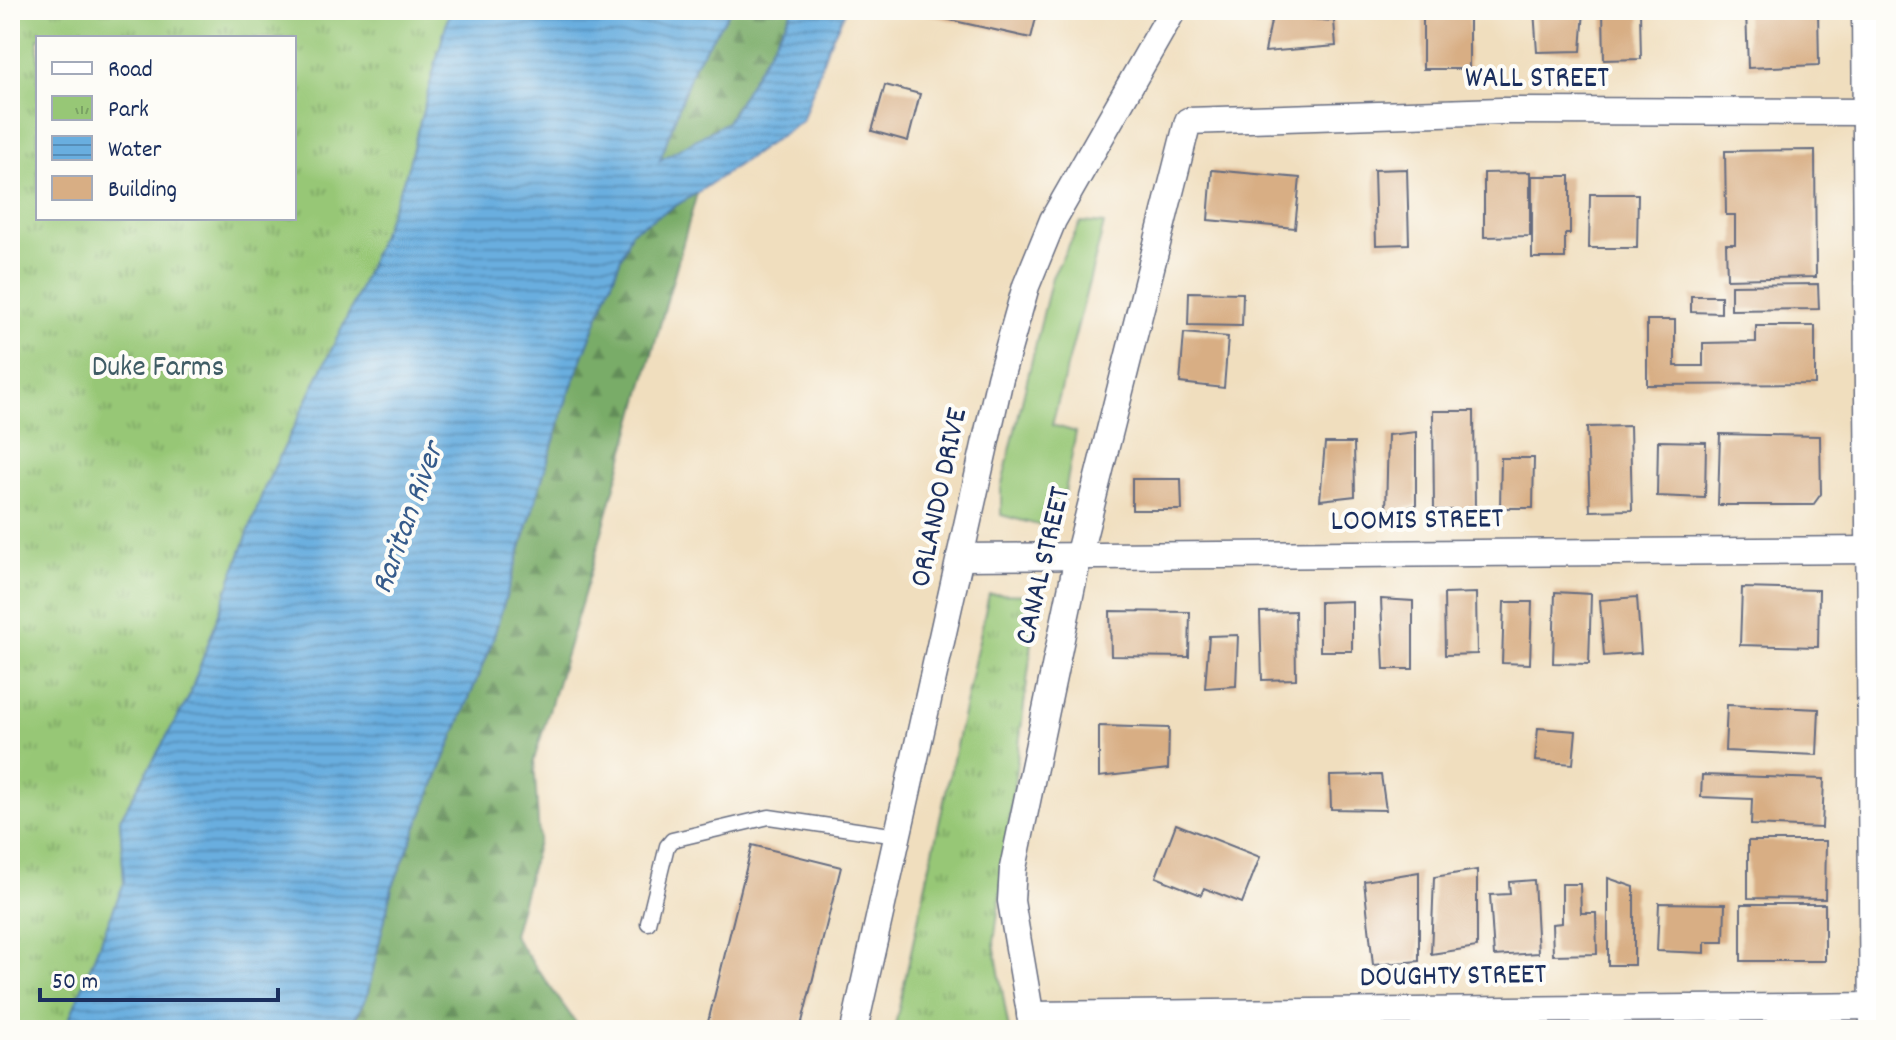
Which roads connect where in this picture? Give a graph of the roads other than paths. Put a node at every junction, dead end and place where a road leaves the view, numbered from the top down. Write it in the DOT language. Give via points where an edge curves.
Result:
graph roads {
  1 [pos="1173,10"];
  2 [pos="1868,10"];
  3 [pos="1877,112"];
  4 [pos="1188,121"];
  5 [pos="1873,550"];
  6 [pos="961,557"];
  7 [pos="1078,557"];
  8 [pos="1881,809"];
  9 [pos="897,836"];
  10 [pos="648,923"];
  11 [pos="1876,1018"];
  12 [pos="1032,1023"];
  13 [pos="854,1030"];
  1 -- 6 [label="street, ORLANDO DRIVE" via="1053,220 1026,286"];
  2 -- 3 [label="street"];
  3 -- 4 [label="street, WALL STREET" via="1501,111"];
  3 -- 5 [label="street"];
  4 -- 7 [label="street, CANAL STREET"];
  5 -- 7 [label="street, LOOMIS STREET"];
  5 -- 8 [label="street"];
  6 -- 7 [label="street, LOOMIS STREET"];
  6 -- 9 [label="street, ORLANDO DRIVE"];
  7 -- 12 [label="street, CANAL STREET" via="1013,868 1011,901"];
  8 -- 11 [label="street"];
  9 -- 10 [label="lane" via="769,817 672,840"];
  9 -- 13 [label="street, ORLANDO DRIVE"];
  11 -- 12 [label="street, DOUGHTY STREET"];
}
